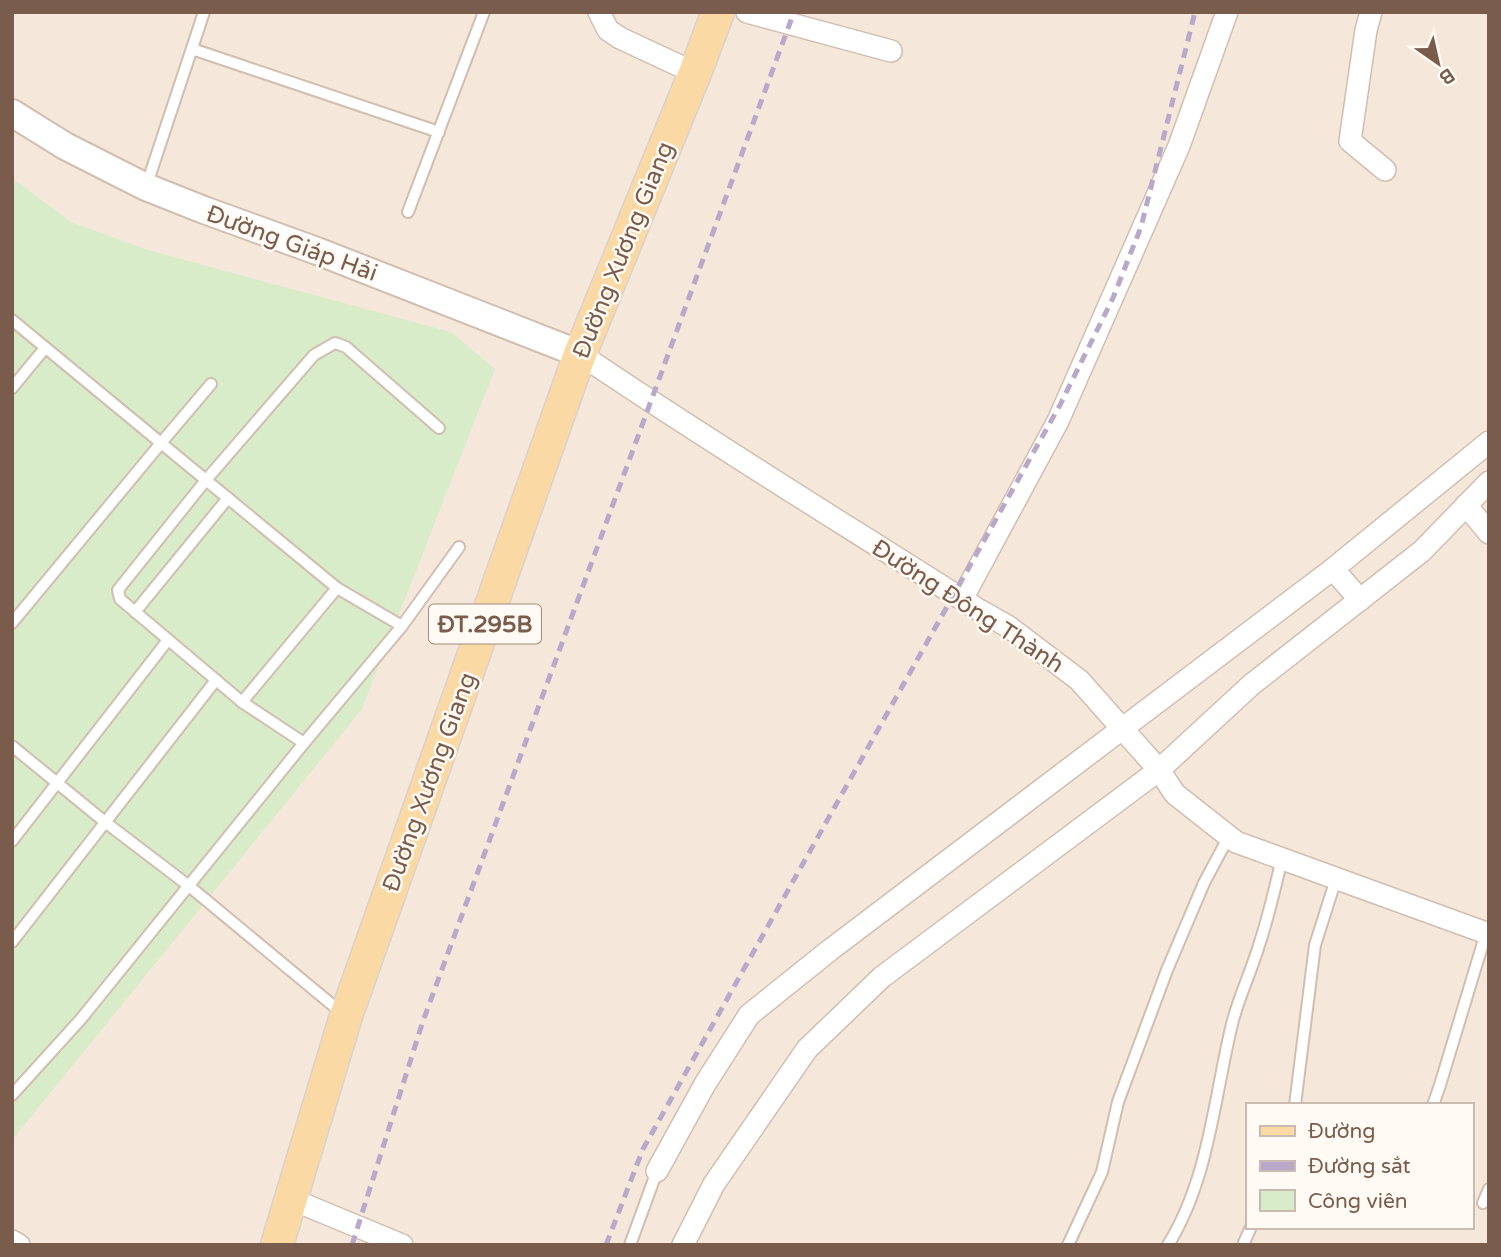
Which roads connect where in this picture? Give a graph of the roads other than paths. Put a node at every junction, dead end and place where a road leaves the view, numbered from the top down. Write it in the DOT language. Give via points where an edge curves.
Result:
graph roads {
  1 [pos="204,12"];
  2 [pos="484,12"];
  3 [pos="598,12"];
  4 [pos="718,12"];
  5 [pos="747,12"];
  6 [pos="1227,12"];
  7 [pos="1371,12"];
  8 [pos="192,49"];
  9 [pos="891,51"];
  10 [pos="695,73"];
  11 [pos="12,113"];
  12 [pos="439,132"];
  13 [pos="1385,170"];
  14 [pos="146,187"];
  15 [pos="408,212"];
  16 [pos="12,320"];
  17 [pos="46,348"];
  18 [pos="580,354"];
  19 [pos="211,384"];
  20 [pos="12,388"];
  21 [pos="439,428"];
  22 [pos="1489,442"];
  23 [pos="161,443"];
  24 [pos="206,480"];
  25 [pos="1489,482"];
  26 [pos="228,498"];
  27 [pos="1466,505"];
  28 [pos="1489,533"];
  29 [pos="458,547"];
  30 [pos="1333,569"];
  31 [pos="337,588"];
  32 [pos="962,599"];
  33 [pos="1360,600"];
  34 [pos="135,612"];
  35 [pos="12,623"];
  36 [pos="402,626"];
  37 [pos="168,640"];
  38 [pos="216,680"];
  39 [pos="242,702"];
  40 [pos="1122,730"];
  41 [pos="304,743"];
  42 [pos="12,746"];
  43 [pos="1158,770"];
  44 [pos="58,783"];
  45 [pos="105,822"];
  46 [pos="1228,836"];
  47 [pos="12,841"];
  48 [pos="1282,859"];
  49 [pos="1336,879"];
  50 [pos="189,886"];
  51 [pos="1487,934"];
  52 [pos="12,942"];
  53 [pos="346,1016"];
  54 [pos="12,1095"];
  55 [pos="1295,1103"];
  56 [pos="1434,1103"];
  57 [pos="657,1171"];
  58 [pos="1489,1189"];
  59 [pos="291,1199"];
  60 [pos="1483,1203"];
  61 [pos="1250,1229"];
  62 [pos="12,1241"];
  63 [pos="19,1245"];
  64 [pos="277,1245"];
  65 [pos="402,1245"];
  66 [pos="630,1245"];
  67 [pos="684,1245"];
  68 [pos="1068,1245"];
  69 [pos="1168,1245"];
  70 [pos="1243,1245"];
  1 -- 8 [label="lane"];
  2 -- 12 [label="lane"];
  3 -- 10 [label="street" via="608,30 620,38"];
  4 -- 10 [label="main road, Đường Xương Giang / ĐT.295B"];
  5 -- 9 [label="street"];
  6 -- 32 [label="street" via="1179,146 1058,421"];
  7 -- 13 [label="street" via="1350,141"];
  8 -- 12 [label="lane"];
  8 -- 14 [label="lane"];
  10 -- 18 [label="main road, Đường Xương Giang / ĐT.295B"];
  11 -- 14 [label="street, Đường Giáp Hải"];
  12 -- 15 [label="lane"];
  14 -- 18 [label="street, Đường Giáp Hải"];
  16 -- 17 [label="lane"];
  17 -- 20 [label="lane"];
  17 -- 23 [label="lane"];
  18 -- 32 [label="street, Đường Đông Thành"];
  18 -- 53 [label="main road, Đường Xương Giang / ĐT.295B"];
  19 -- 23 [label="lane"];
  21 -- 24 [label="lane" via="346,347 335,343 314,355"];
  22 -- 30 [label="street"];
  23 -- 24 [label="lane"];
  23 -- 35 [label="lane"];
  24 -- 26 [label="lane"];
  24 -- 34 [label="lane" via="118,590 120,599"];
  25 -- 27 [label="street"];
  26 -- 31 [label="lane"];
  26 -- 34 [label="lane"];
  27 -- 28 [label="street"];
  27 -- 33 [label="street" via="1422,551"];
  29 -- 36 [label="lane"];
  30 -- 33 [label="street"];
  30 -- 40 [label="street"];
  31 -- 36 [label="lane"];
  31 -- 39 [label="lane"];
  32 -- 40 [label="street, Đường Đông Thành" via="1009,627 1079,680"];
  33 -- 43 [label="street" via="1251,685"];
  34 -- 37 [label="lane"];
  36 -- 41 [label="lane"];
  37 -- 38 [label="lane"];
  37 -- 44 [label="lane"];
  38 -- 39 [label="lane"];
  38 -- 45 [label="lane"];
  39 -- 41 [label="lane"];
  40 -- 43 [label="street, Đường Đông Thành"];
  40 -- 57 [label="street" via="749,1015"];
  41 -- 50 [label="lane"];
  42 -- 44 [label="lane"];
  43 -- 46 [label="street, Đường Đông Thành" via="1175,794"];
  43 -- 67 [label="street" via="882,977 807,1049 714,1184"];
  44 -- 45 [label="lane"];
  44 -- 47 [label="lane"];
  45 -- 50 [label="lane"];
  45 -- 52 [label="lane"];
  46 -- 48 [label="street, Đường Đông Thành"];
  46 -- 68 [label="lane" via="1167,970 1118,1102 1102,1172"];
  48 -- 49 [label="street, Đường Đông Thành"];
  48 -- 69 [label="lane" via="1233,1021 1212,1124 1188,1207"];
  49 -- 51 [label="street, Đường Đông Thành"];
  49 -- 55 [label="lane" via="1315,945"];
  50 -- 53 [label="lane"];
  50 -- 54 [label="lane"];
  51 -- 56 [label="lane"];
  53 -- 59 [label="main road, Đường Xương Giang / ĐT.295B"];
  57 -- 66 [label="lane"];
  58 -- 60 [label="lane"];
  59 -- 64 [label="main road, Đường Xương Giang / ĐT.295B"];
  59 -- 65 [label="street"];
  61 -- 70 [label="lane"];
  62 -- 63 [label="street"];
}
